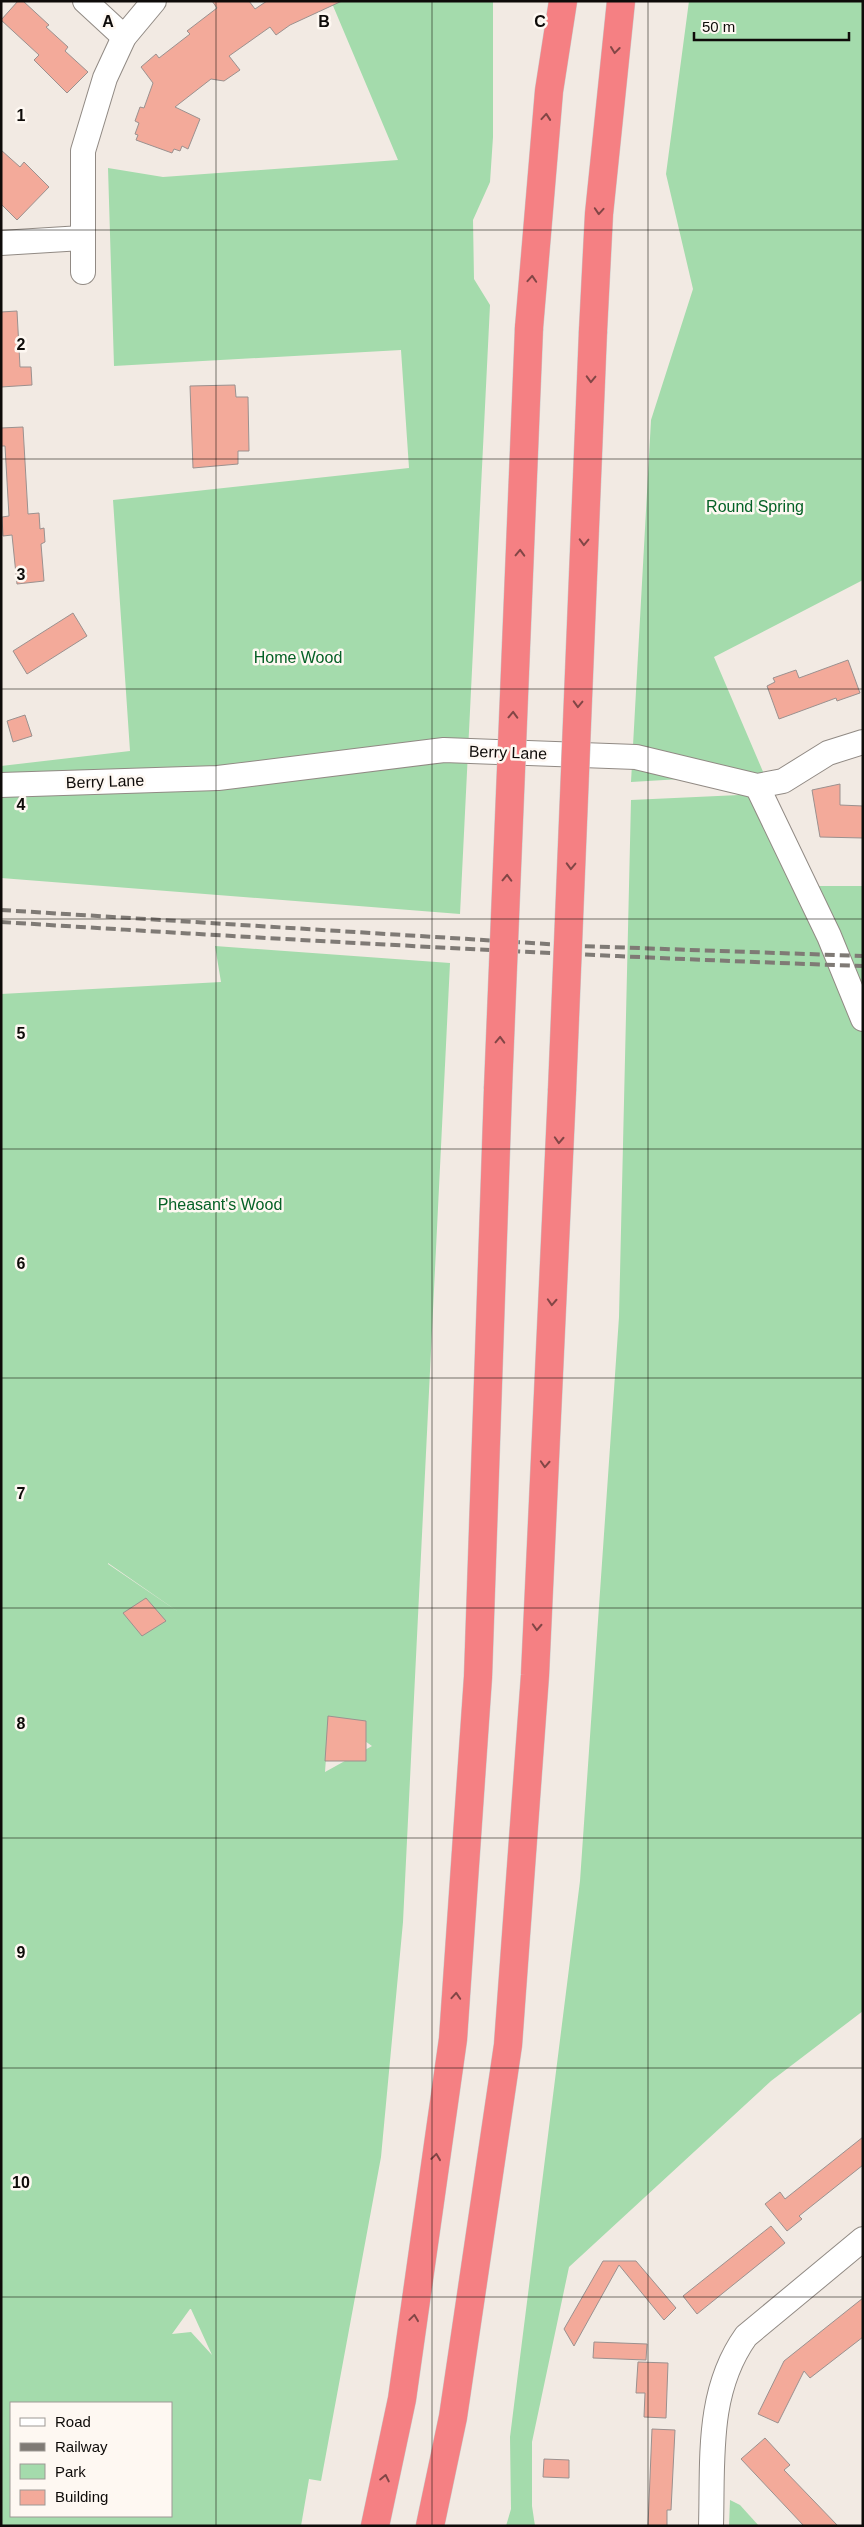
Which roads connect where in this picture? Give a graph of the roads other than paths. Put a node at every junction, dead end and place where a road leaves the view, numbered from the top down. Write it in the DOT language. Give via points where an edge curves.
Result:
graph roads {
  1 [pos="85,1"];
  2 [pos="154,1"];
  3 [pos="563,1"];
  4 [pos="621,1"];
  5 [pos="124,37"];
  6 [pos="82,238"];
  7 [pos="1,243"];
  8 [pos="82,272"];
  9 [pos="863,742"];
  10 [pos="1,785"];
  11 [pos="757,786"];
  12 [pos="863,1020"];
  13 [pos="863,2239"];
  14 [pos="375,2526"];
  15 [pos="430,2526"];
  16 [pos="711,2526"];
  1 -- 5 [label="street"];
  2 -- 5 [label="street"];
  14 -- 3 [label="highway, one-way, bridge" via="402,2399 453,2039 478,1677 529,328 549,91"];
  4 -- 15 [label="highway, one-way, bridge" via="599,214 535,1675 508,2044 453,2417"];
  5 -- 6 [label="street" via="105,78 83,151"];
  6 -- 7 [label="street"];
  6 -- 8 [label="street"];
  9 -- 11 [label="street" via="828,753 783,780"];
  10 -- 11 [label="street, Berry Lane" via="218,778 444,750 636,757"];
  11 -- 12 [label="street" via="829,936"];
  13 -- 16 [label="street" via="746,2336 732,2356 714,2414"];
}
